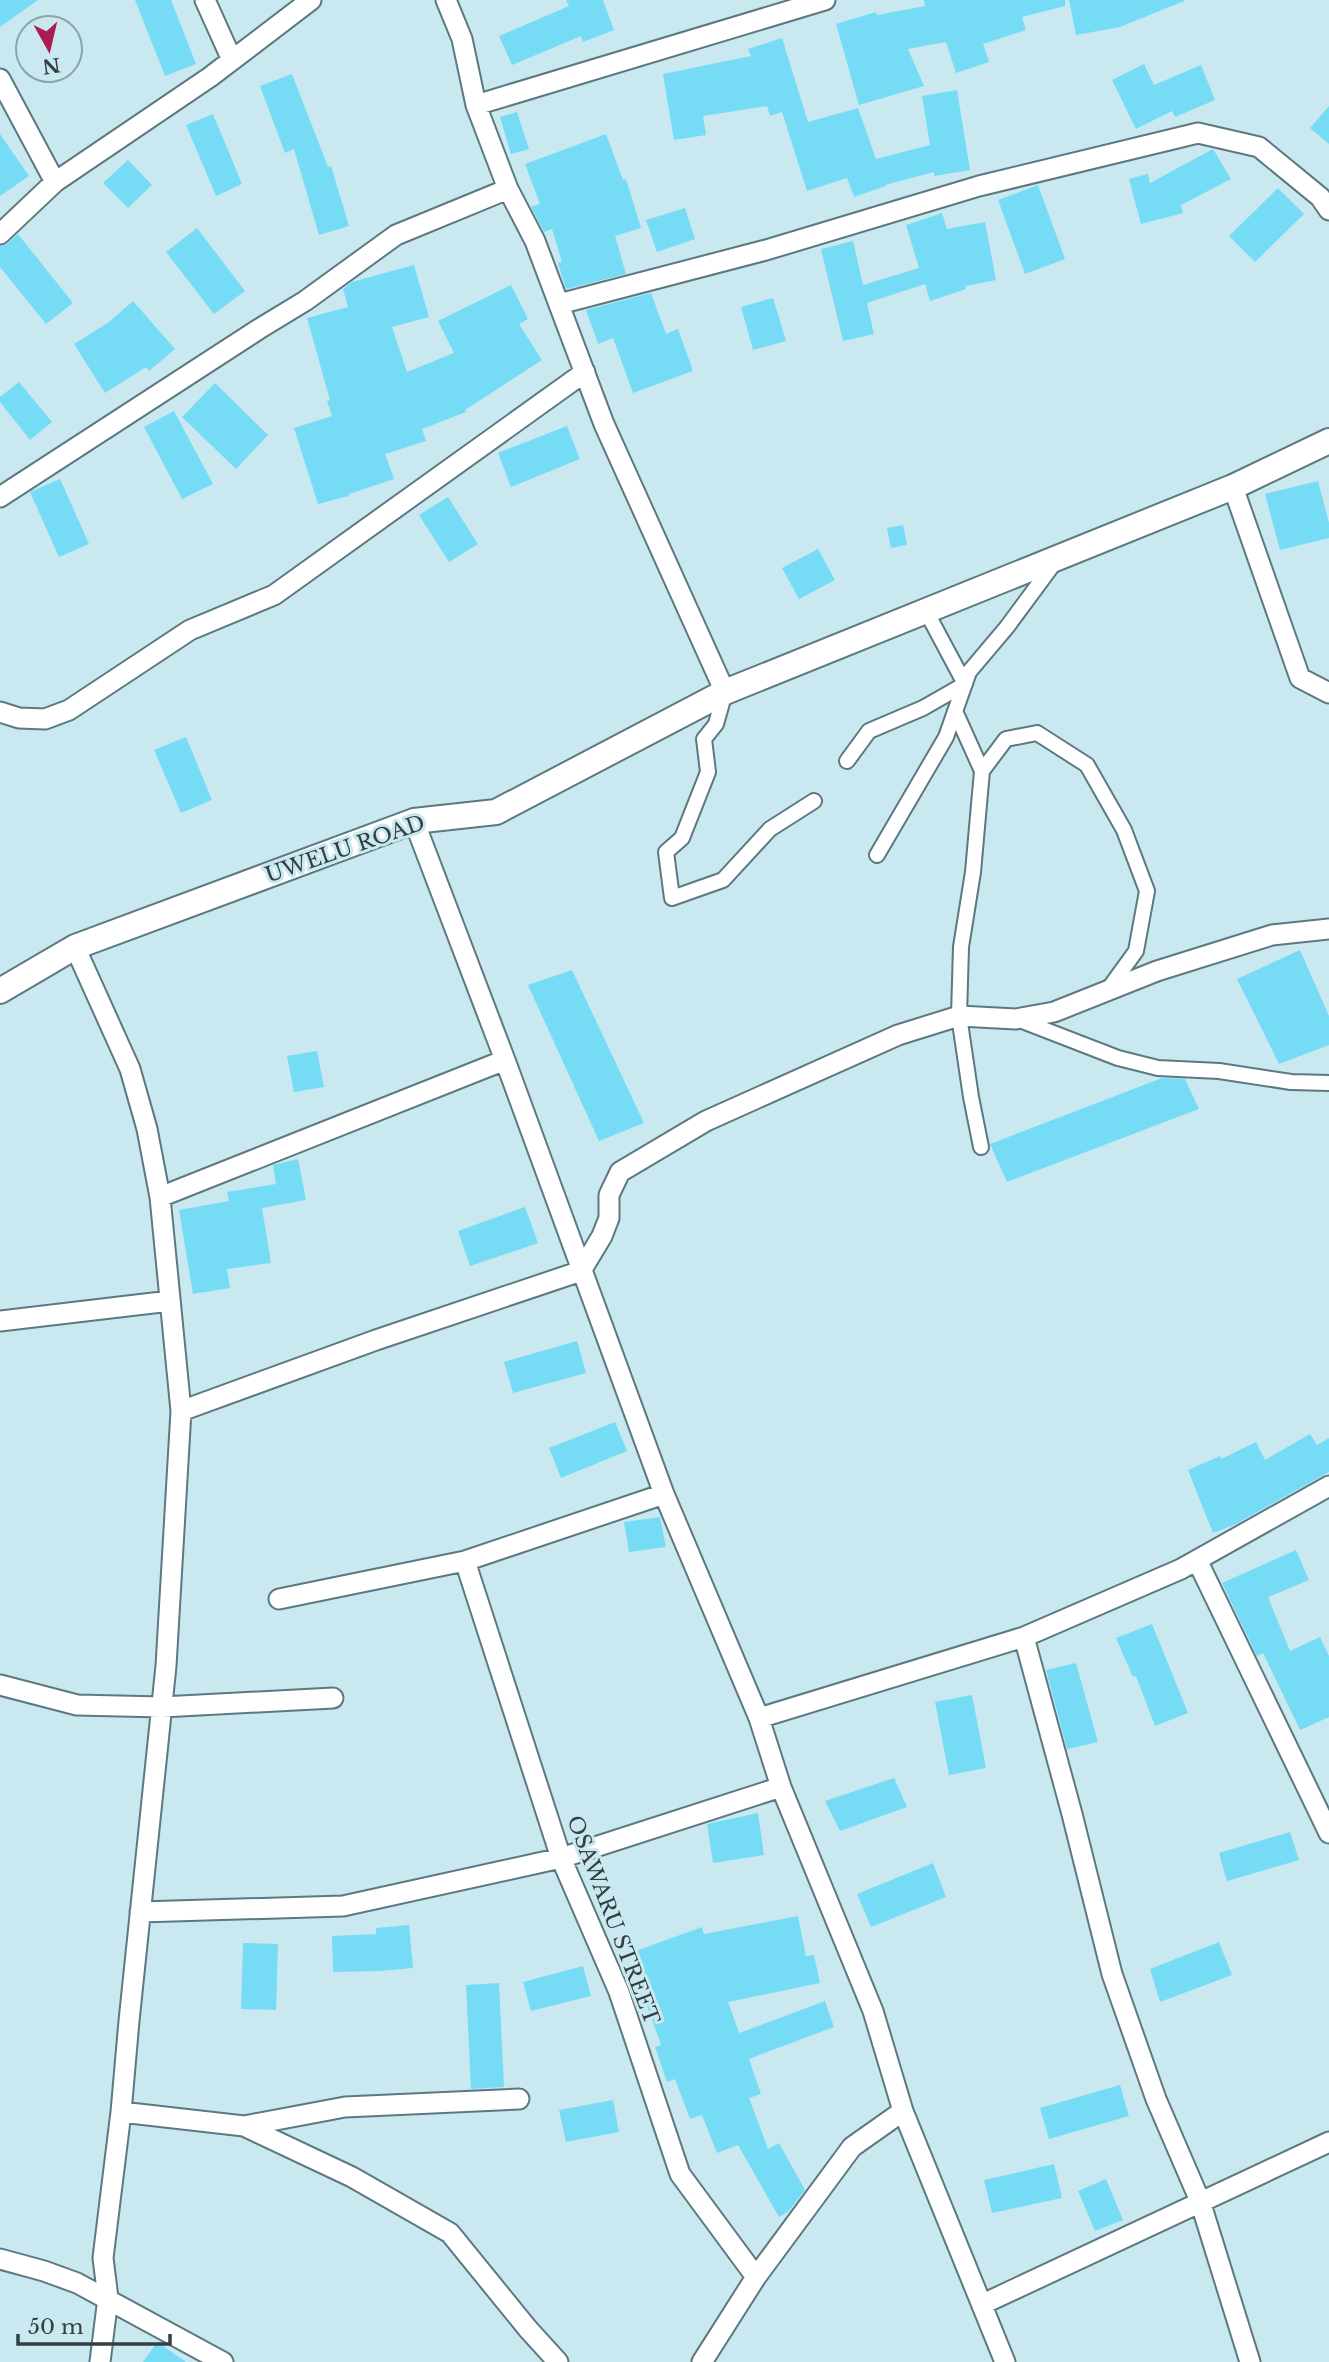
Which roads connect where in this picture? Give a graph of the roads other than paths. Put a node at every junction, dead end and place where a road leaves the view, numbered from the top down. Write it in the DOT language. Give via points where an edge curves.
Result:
graph roads {
  1 [pos="205,0"];
  2 [pos="311,0"];
  3 [pos="446,0"];
  4 [pos="825,0"];
  5 [pos="232,60"];
  6 [pos="0,79"];
  7 [pos="476,105"];
  8 [pos="55,182"];
  9 [pos="508,189"];
  10 [pos="1329,210"];
  11 [pos="0,234"];
  12 [pos="559,304"];
  13 [pos="585,372"];
  14 [pos="1329,442"];
  15 [pos="1233,487"];
  16 [pos="0,497"];
  17 [pos="1058,558"];
  18 [pos="926,611"];
  19 [pos="965,684"];
  20 [pos="725,692"];
  21 [pos="1329,694"];
  22 [pos="955,711"];
  23 [pos="0,712"];
  24 [pos="847,761"];
  25 [pos="982,771"];
  26 [pos="814,801"];
  27 [pos="414,821"];
  28 [pos="877,855"];
  29 [pos="1329,929"];
  30 [pos="75,947"];
  31 [pos="0,991"];
  32 [pos="1107,992"];
  33 [pos="959,1016"];
  34 [pos="1016,1019"];
  35 [pos="505,1060"];
  36 [pos="1329,1083"];
  37 [pos="981,1147"];
  38 [pos="160,1197"];
  39 [pos="581,1271"];
  40 [pos="170,1301"];
  41 [pos="0,1321"];
  42 [pos="181,1411"];
  43 [pos="1329,1486"];
  44 [pos="664,1494"];
  45 [pos="1197,1560"];
  46 [pos="465,1561"];
  47 [pos="279,1600"];
  48 [pos="1024,1637"];
  49 [pos="0,1685"];
  50 [pos="333,1698"];
  51 [pos="162,1707"];
  52 [pos="759,1718"];
  53 [pos="781,1787"];
  54 [pos="1329,1833"];
  55 [pos="561,1858"];
  56 [pos="140,1912"];
  57 [pos="519,2099"];
  58 [pos="902,2111"];
  59 [pos="121,2112"];
  60 [pos="244,2126"];
  61 [pos="1329,2142"];
  62 [pos="1200,2201"];
  63 [pos="0,2259"];
  64 [pos="756,2277"];
  65 [pos="108,2298"];
  66 [pos="983,2304"];
  67 [pos="100,2362"];
  68 [pos="223,2362"];
  69 [pos="558,2362"];
  70 [pos="702,2362"];
  71 [pos="1005,2362"];
  72 [pos="1250,2362"];
  1 -- 5 [label="street"];
  2 -- 5 [label="street"];
  3 -- 7 [label="street" via="462,39"];
  4 -- 7 [label="street"];
  5 -- 8 [label="street"];
  6 -- 8 [label="street"];
  7 -- 9 [label="street"];
  8 -- 11 [label="street"];
  9 -- 12 [label="street" via="535,241"];
  9 -- 16 [label="street" via="396,235 305,301"];
  10 -- 12 [label="street" via="1320,197 1259,147 1198,133 979,186 766,250"];
  12 -- 13 [label="street"];
  13 -- 20 [label="street"];
  13 -- 23 [label="street" via="274,595 190,631 69,710 45,719"];
  14 -- 15 [label="street, UWELU ROAD"];
  15 -- 17 [label="street, UWELU ROAD"];
  15 -- 21 [label="street" via="1300,678"];
  17 -- 18 [label="street, UWELU ROAD"];
  17 -- 19 [label="street" via="969,672"];
  18 -- 19 [label="street"];
  18 -- 20 [label="street, UWELU ROAD"];
  19 -- 22 [label="street"];
  19 -- 24 [label="street" via="869,731"];
  20 -- 26 [label="street" via="716,724 704,739 708,772 682,838 666,852 672,898 723,880 770,828"];
  20 -- 27 [label="street, UWELU ROAD" via="496,813"];
  22 -- 25 [label="street"];
  22 -- 28 [label="street" via="946,737"];
  25 -- 32 [label="street" via="1006,739 1037,733 1087,765 1124,830 1147,891 1136,951"];
  25 -- 33 [label="street" via="961,947"];
  27 -- 30 [label="street, UWELU ROAD"];
  27 -- 35 [label="street"];
  29 -- 32 [label="street" via="1272,935 1157,971"];
  30 -- 31 [label="street, UWELU ROAD"];
  30 -- 38 [label="street" via="130,1069"];
  32 -- 34 [label="street" via="1054,1012"];
  33 -- 34 [label="street"];
  33 -- 37 [label="street"];
  33 -- 39 [label="street" via="898,1035 706,1121 620,1172 609,1195 609,1218 602,1236"];
  34 -- 36 [label="street" via="1118,1058 1158,1068"];
  35 -- 38 [label="street"];
  35 -- 39 [label="street"];
  38 -- 40 [label="street"];
  39 -- 42 [label="street"];
  39 -- 44 [label="street"];
  40 -- 41 [label="street"];
  40 -- 42 [label="street"];
  42 -- 51 [label="street"];
  43 -- 45 [label="street"];
  44 -- 46 [label="street"];
  44 -- 52 [label="street"];
  45 -- 48 [label="street"];
  45 -- 54 [label="street"];
  46 -- 47 [label="street"];
  46 -- 55 [label="street, OSAWARU STREET"];
  48 -- 52 [label="street"];
  48 -- 62 [label="street" via="1112,1974 1156,2099"];
  49 -- 51 [label="street" via="77,1705"];
  50 -- 51 [label="street"];
  51 -- 56 [label="street"];
  52 -- 53 [label="street"];
  53 -- 55 [label="street"];
  53 -- 58 [label="street" via="873,2011"];
  55 -- 56 [label="street" via="343,1906"];
  55 -- 64 [label="street, OSAWARU STREET" via="619,1992 680,2174"];
  56 -- 59 [label="street"];
  57 -- 60 [label="street" via="345,2107"];
  58 -- 64 [label="street" via="852,2147"];
  58 -- 66 [label="street"];
  59 -- 60 [label="street"];
  59 -- 65 [label="street" via="103,2258"];
  60 -- 69 [label="street" via="352,2178 450,2233"];
  61 -- 62 [label="street"];
  62 -- 66 [label="street"];
  62 -- 72 [label="street"];
  63 -- 65 [label="street" via="44,2271"];
  64 -- 70 [label="street"];
  65 -- 67 [label="street"];
  65 -- 68 [label="street"];
  66 -- 71 [label="street"];
}
